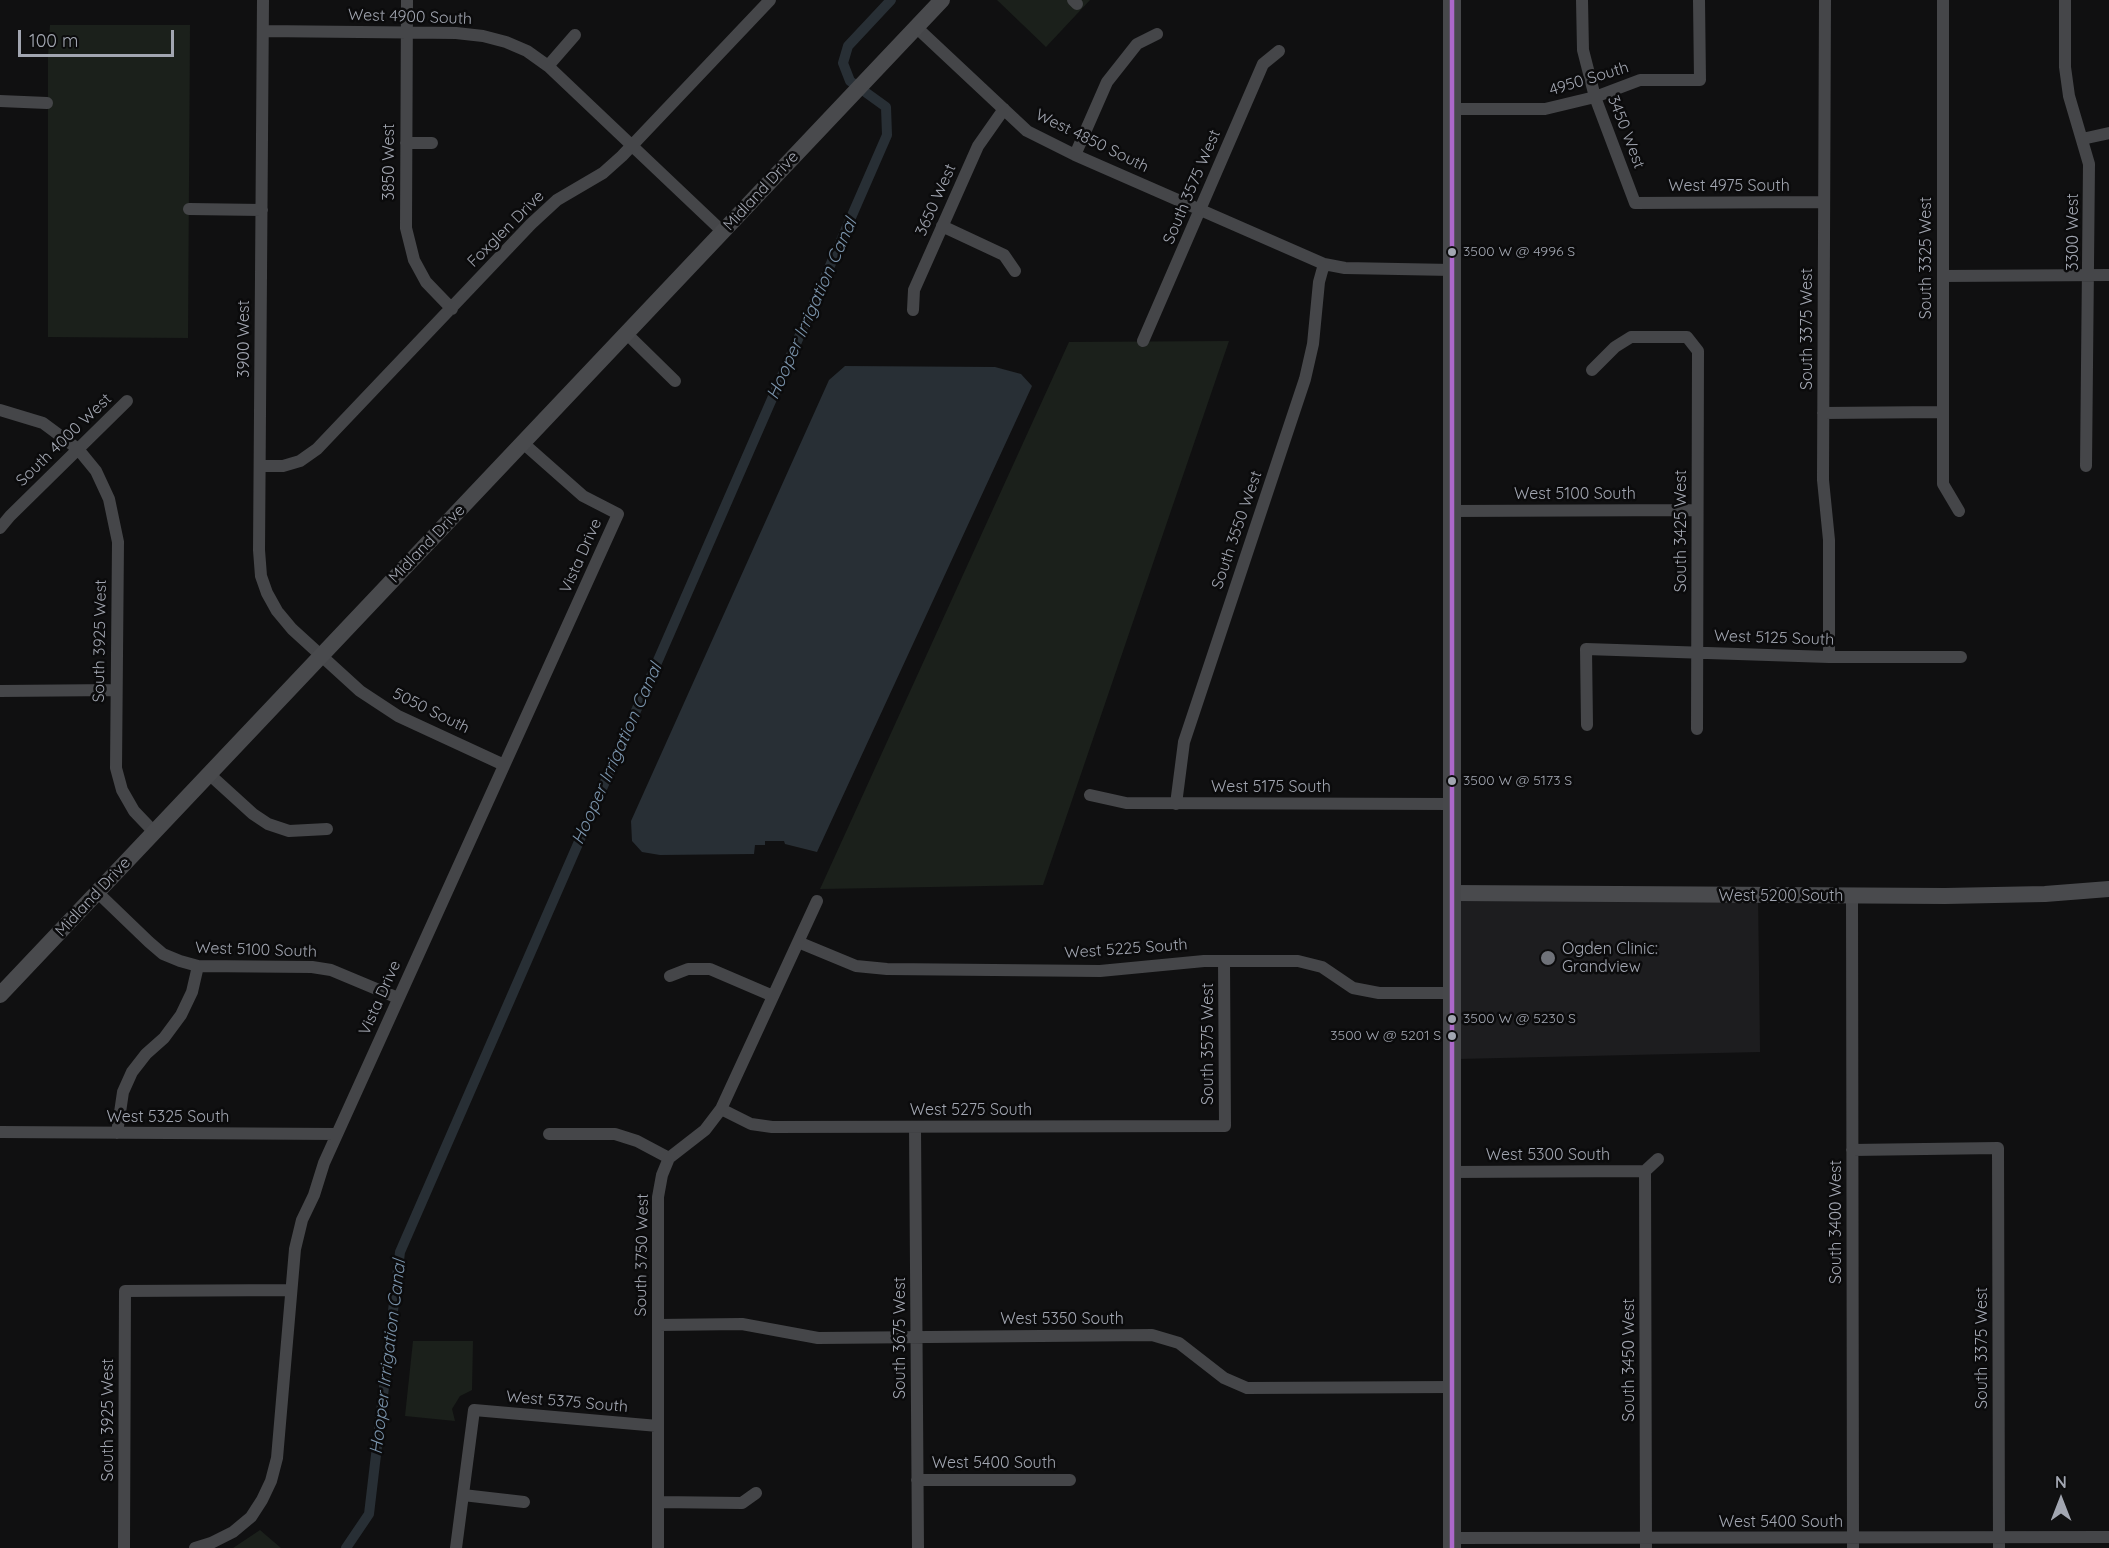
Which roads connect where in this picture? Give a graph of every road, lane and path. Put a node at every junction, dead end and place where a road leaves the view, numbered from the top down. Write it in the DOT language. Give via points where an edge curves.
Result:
graph roads {
  1 [pos="263,0"];
  2 [pos="407,0"];
  3 [pos="770,0"];
  4 [pos="942,0"];
  5 [pos="1452,0"];
  6 [pos="1582,0"];
  7 [pos="1699,0"];
  8 [pos="1825,0"];
  9 [pos="1943,0"];
  10 [pos="2065,0"];
  11 [pos="916,27"];
  12 [pos="263,31"];
  13 [pos="407,32"];
  14 [pos="1157,34"];
  15 [pos="575,35"];
  16 [pos="1279,51"];
  17 [pos="548,66"];
  18 [pos="1594,97"];
  19 [pos="0,101"];
  20 [pos="46,103"];
  21 [pos="1004,109"];
  22 [pos="1452,109"];
  23 [pos="2109,133"];
  24 [pos="2082,139"];
  25 [pos="406,143"];
  26 [pos="432,143"];
  27 [pos="633,146"];
  28 [pos="1075,155"];
  29 [pos="1824,202"];
  30 [pos="1635,203"];
  31 [pos="189,209"];
  32 [pos="1200,209"];
  33 [pos="262,210"];
  34 [pos="942,226"];
  35 [pos="723,232"];
  36 [pos="1324,264"];
  37 [pos="1452,270"];
  38 [pos="1016,271"];
  39 [pos="2089,275"];
  40 [pos="2109,275"];
  41 [pos="1943,276"];
  42 [pos="452,309"];
  43 [pos="913,310"];
  44 [pos="627,334"];
  45 [pos="1143,341"];
  46 [pos="1592,370"];
  47 [pos="675,381"];
  48 [pos="127,401"];
  49 [pos="0,410"];
  50 [pos="1943,411"];
  51 [pos="1823,412"];
  52 [pos="523,443"];
  53 [pos="78,449"];
  54 [pos="260,466"];
  55 [pos="2086,466"];
  56 [pos="1697,510"];
  57 [pos="1452,511"];
  58 [pos="1959,511"];
  59 [pos="0,528"];
  60 [pos="1697,652"];
  61 [pos="321,655"];
  62 [pos="1829,657"];
  63 [pos="1961,657"];
  64 [pos="116,690"];
  65 [pos="0,691"];
  66 [pos="1587,725"];
  67 [pos="1697,729"];
  68 [pos="504,765"];
  69 [pos="209,774"];
  70 [pos="1090,795"];
  71 [pos="1176,804"];
  72 [pos="1452,804"];
  73 [pos="327,829"];
  74 [pos="154,832"];
  75 [pos="2109,889"];
  76 [pos="97,892"];
  77 [pos="1453,893"];
  78 [pos="1852,896"];
  79 [pos="817,901"];
  80 [pos="798,942"];
  81 [pos="1224,961"];
  82 [pos="198,966"];
  83 [pos="670,976"];
  84 [pos="1452,993"];
  85 [pos="0,995"];
  86 [pos="773,996"];
  87 [pos="398,998"];
  88 [pos="721,1109"];
  89 [pos="1225,1126"];
  90 [pos="915,1127"];
  91 [pos="0,1132"];
  92 [pos="117,1133"];
  93 [pos="337,1134"];
  94 [pos="549,1134"];
  95 [pos="1852,1150"];
  96 [pos="669,1158"];
  97 [pos="1658,1159"];
  98 [pos="1645,1171"];
  99 [pos="1451,1172"];
  100 [pos="290,1290"];
  101 [pos="658,1325"];
  102 [pos="916,1336"];
  103 [pos="1452,1387"];
  104 [pos="658,1426"];
  105 [pos="917,1480"];
  106 [pos="1070,1480"];
  107 [pos="756,1493"];
  108 [pos="463,1495"];
  109 [pos="524,1502"];
  110 [pos="658,1502"];
  111 [pos="2109,1537"];
  112 [pos="1452,1543"];
  113 [pos="1646,1543"];
  114 [pos="1853,1543"];
  115 [pos="2000,1543"];
  116 [pos="124,1548"];
  117 [pos="195,1548"];
  118 [pos="456,1548"];
  119 [pos="658,1548"];
  120 [pos="918,1548"];
  1 -- 12 [label="street, 3900 West"];
  2 -- 13 [label="street, 3850 West"];
  3 -- 27 [label="street, Foxglen Drive"];
  4 -- 11 [label="street, Midland Drive"];
  5 -- 22 [label="main road"];
  6 -- 18 [label="street, 3450 West" via="1583,50"];
  7 -- 18 [label="street, 4950 South" via="1700,80 1640,80"];
  8 -- 29 [label="street, South 3375 West"];
  9 -- 41 [label="street, South 3325 West"];
  10 -- 24 [label="street, 3300 West" via="2065,67"];
  11 -- 21 [label="street, West 4850 South"];
  11 -- 35 [label="street, Midland Drive"];
  12 -- 13 [label="street, West 4900 South"];
  12 -- 33 [label="street, 3900 West"];
  13 -- 17 [label="street, West 4900 South" via="483,36 527,51"];
  13 -- 25 [label="street, 3850 West"];
  14 -- 28 [label="street" via="1137,44 1107,82"];
  15 -- 17 [label="street"];
  16 -- 32 [label="street, South 3575 West" via="1263,64"];
  17 -- 27 [label="street, West 4900 South"];
  18 -- 22 [label="street, 4950 South" via="1545,109"];
  18 -- 30 [label="street, 3450 West"];
  19 -- 20 [label="street"];
  21 -- 28 [label="street, West 4850 South" via="1027,131"];
  21 -- 34 [label="street, 3650 West" via="978,146"];
  22 -- 37 [label="main road"];
  23 -- 24 [label="street"];
  24 -- 39 [label="street, 3300 West" via="2089,164"];
  25 -- 26 [label="street"];
  25 -- 42 [label="street, 3850 West" via="405,228 414,260 426,282"];
  27 -- 35 [label="street, West 4900 South"];
  27 -- 42 [label="street, Foxglen Drive" via="603,173 557,201 531,224"];
  28 -- 32 [label="street, West 4850 South"];
  29 -- 30 [label="street, West 4975 South"];
  29 -- 51 [label="street, South 3375 West"];
  31 -- 33 [label="street"];
  32 -- 36 [label="street, West 4850 South"];
  32 -- 45 [label="street, South 3575 West"];
  33 -- 54 [label="street, 3900 West"];
  34 -- 38 [label="street" via="1004,255"];
  34 -- 43 [label="street, 3650 West" via="914,290"];
  35 -- 44 [label="street, Midland Drive"];
  36 -- 37 [label="street, West 4850 South" via="1345,268"];
  36 -- 71 [label="street, South 3550 West" via="1305,379 1184,742"];
  37 -- 57 [label="main road"];
  39 -- 40 [label="street"];
  39 -- 41 [label="street"];
  39 -- 55 [label="street, 3300 West"];
  41 -- 50 [label="street, South 3325 West"];
  42 -- 54 [label="street, Foxglen Drive" via="317,449 300,461"];
  44 -- 47 [label="street"];
  44 -- 52 [label="street, Midland Drive"];
  46 -- 56 [label="street, South 3425 West" via="1631,337 1687,337 1698,351"];
  48 -- 53 [label="street, South 4000 West"];
  49 -- 53 [label="street, South 3925 West" via="43,423"];
  50 -- 51 [label="street"];
  50 -- 58 [label="street, South 3325 West" via="1942,484"];
  51 -- 62 [label="street, South 3375 West"];
  52 -- 61 [label="street, Midland Drive"];
  52 -- 68 [label="street, Vista Drive" via="583,496 618,514"];
  53 -- 59 [label="street, South 4000 West"];
  53 -- 64 [label="street, South 3925 West" via="96,471 109,499 118,542"];
  54 -- 61 [label="street, 3900 West" via="261,576 277,611"];
  56 -- 57 [label="street, West 5100 South"];
  56 -- 60 [label="street, South 3425 West"];
  57 -- 72 [label="main road"];
  60 -- 62 [label="street, West 5125 South"];
  60 -- 66 [label="street, West 5125 South" via="1586,649"];
  60 -- 67 [label="street, South 3425 West"];
  61 -- 68 [label="street, 5050 South" via="360,691 398,716"];
  61 -- 69 [label="street, Midland Drive"];
  62 -- 63 [label="street, West 5125 South"];
  64 -- 65 [label="street"];
  64 -- 74 [label="street, South 3925 West" via="116,768 134,811"];
  68 -- 87 [label="street, Vista Drive"];
  69 -- 73 [label="street" via="268,824 289,831"];
  69 -- 74 [label="street, Midland Drive"];
  70 -- 71 [label="street, West 5175 South" via="1126,803"];
  71 -- 72 [label="street, West 5175 South"];
  72 -- 77 [label="main road"];
  74 -- 76 [label="street, Midland Drive"];
  75 -- 78 [label="street, West 5200 South" via="2045,894"];
  76 -- 82 [label="street, West 5100 South" via="163,954"];
  76 -- 85 [label="street, Midland Drive"];
  77 -- 78 [label="street, West 5200 South"];
  77 -- 84 [label="main road"];
  78 -- 95 [label="street, South 3400 West"];
  79 -- 80 [label="street"];
  80 -- 81 [label="street, West 5225 South" via="856,966 886,969 1100,971"];
  80 -- 86 [label="street"];
  81 -- 84 [label="street, West 5225 South" via="1298,961 1322,967 1353,988 1379,993"];
  81 -- 89 [label="street, South 3575 West"];
  82 -- 87 [label="street, West 5100 South" via="331,970"];
  82 -- 92 [label="street" via="181,1015 132,1072 123,1092"];
  83 -- 86 [label="street" via="688,969 710,969"];
  84 -- 99 [label="main road"];
  86 -- 88 [label="street"];
  87 -- 93 [label="street, Vista Drive"];
  88 -- 90 [label="street, West 5275 South" via="751,1124 772,1127"];
  88 -- 96 [label="street" via="705,1130"];
  89 -- 90 [label="street, West 5275 South"];
  90 -- 102 [label="street, South 3675 West"];
  91 -- 92 [label="street, West 5325 South"];
  92 -- 93 [label="street, West 5325 South"];
  93 -- 100 [label="street, Vista Drive" via="302,1220"];
  94 -- 96 [label="street" via="615,1134"];
  95 -- 114 [label="street, South 3400 West"];
  95 -- 115 [label="street, South 3375 West" via="1998,1148"];
  96 -- 101 [label="street, South 3750 West" via="658,1197"];
  97 -- 98 [label="street"];
  98 -- 99 [label="street, West 5300 South"];
  98 -- 113 [label="street, South 3450 West"];
  99 -- 103 [label="main road"];
  100 -- 116 [label="street, South 3925 West" via="125,1291"];
  100 -- 117 [label="street, Vista Drive" via="272,1481 251,1517 233,1532"];
  101 -- 102 [label="street, West 5350 South" via="742,1324 818,1338"];
  101 -- 104 [label="street, South 3750 West"];
  102 -- 103 [label="street, West 5350 South" via="1152,1335 1179,1343 1224,1378 1247,1388"];
  102 -- 105 [label="street, South 3675 West"];
  103 -- 112 [label="main road"];
  104 -- 108 [label="street, West 5375 South" via="474,1410"];
  104 -- 110 [label="street, South 3750 West"];
  105 -- 106 [label="street, West 5400 South"];
  105 -- 120 [label="street, South 3675 West"];
  107 -- 110 [label="street" via="742,1503"];
  108 -- 109 [label="street"];
  108 -- 118 [label="street"];
  110 -- 119 [label="street, South 3750 West"];
  111 -- 115 [label="street, West 5400 South"];
  112 -- 113 [label="street, West 5400 South"];
  113 -- 114 [label="street, West 5400 South"];
  114 -- 115 [label="street, West 5400 South"];
}
